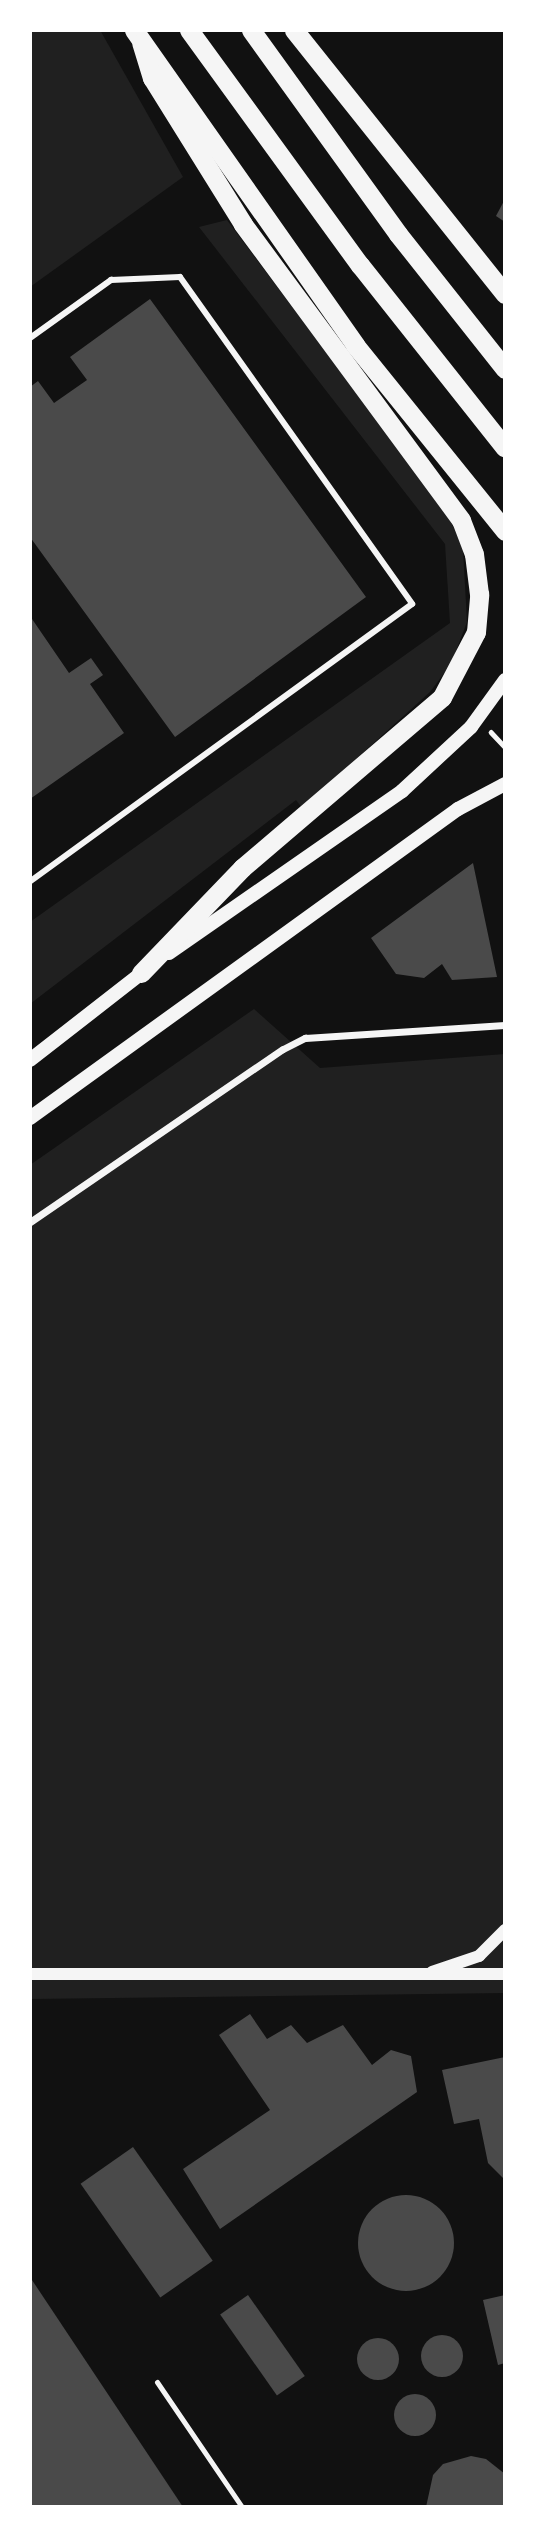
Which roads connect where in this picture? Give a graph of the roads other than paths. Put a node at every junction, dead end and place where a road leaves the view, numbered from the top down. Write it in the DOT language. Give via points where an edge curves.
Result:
graph roads {
  1 [pos="189,30"];
  2 [pos="251,30"];
  3 [pos="295,30"];
  4 [pos="138,36"];
  5 [pos="505,294"];
  6 [pos="30,338"];
  7 [pos="505,369"];
  8 [pos="505,448"];
  9 [pos="505,531"];
  10 [pos="505,680"];
  11 [pos="505,784"];
  12 [pos="30,882"];
  13 [pos="141,973"];
  14 [pos="505,1025"];
  15 [pos="30,1060"];
  16 [pos="30,1118"];
  17 [pos="30,1222"];
  18 [pos="505,1930"];
  19 [pos="30,1974"];
  20 [pos="505,1974"];
  21 [pos="420,1976"];
  22 [pos="158,2382"];
  23 [pos="242,2507"];
  1 -- 8 [label="highway" via="360,265"];
  2 -- 7 [label="highway" via="390,223"];
  3 -- 5 [label="highway"];
  4 -- 9 [label="highway" via="355,345"];
  4 -- 13 [label="highway" via="152,78 243,224 461,520 474,554 479,594 476,632 442,697 242,868"];
  6 -- 12 [label="street" via="111,280 180,277 412,604"];
  10 -- 13 [label="main road" via="448,751 402,791"];
  11 -- 16 [label="main road" via="457,809"];
  13 -- 15 [label="main road"];
  14 -- 17 [label="street" via="305,1038"];
  18 -- 21 [label="street" via="479,1956"];
  19 -- 21 [label="street"];
  20 -- 21 [label="street"];
  22 -- 23 [label="lane"];
}
